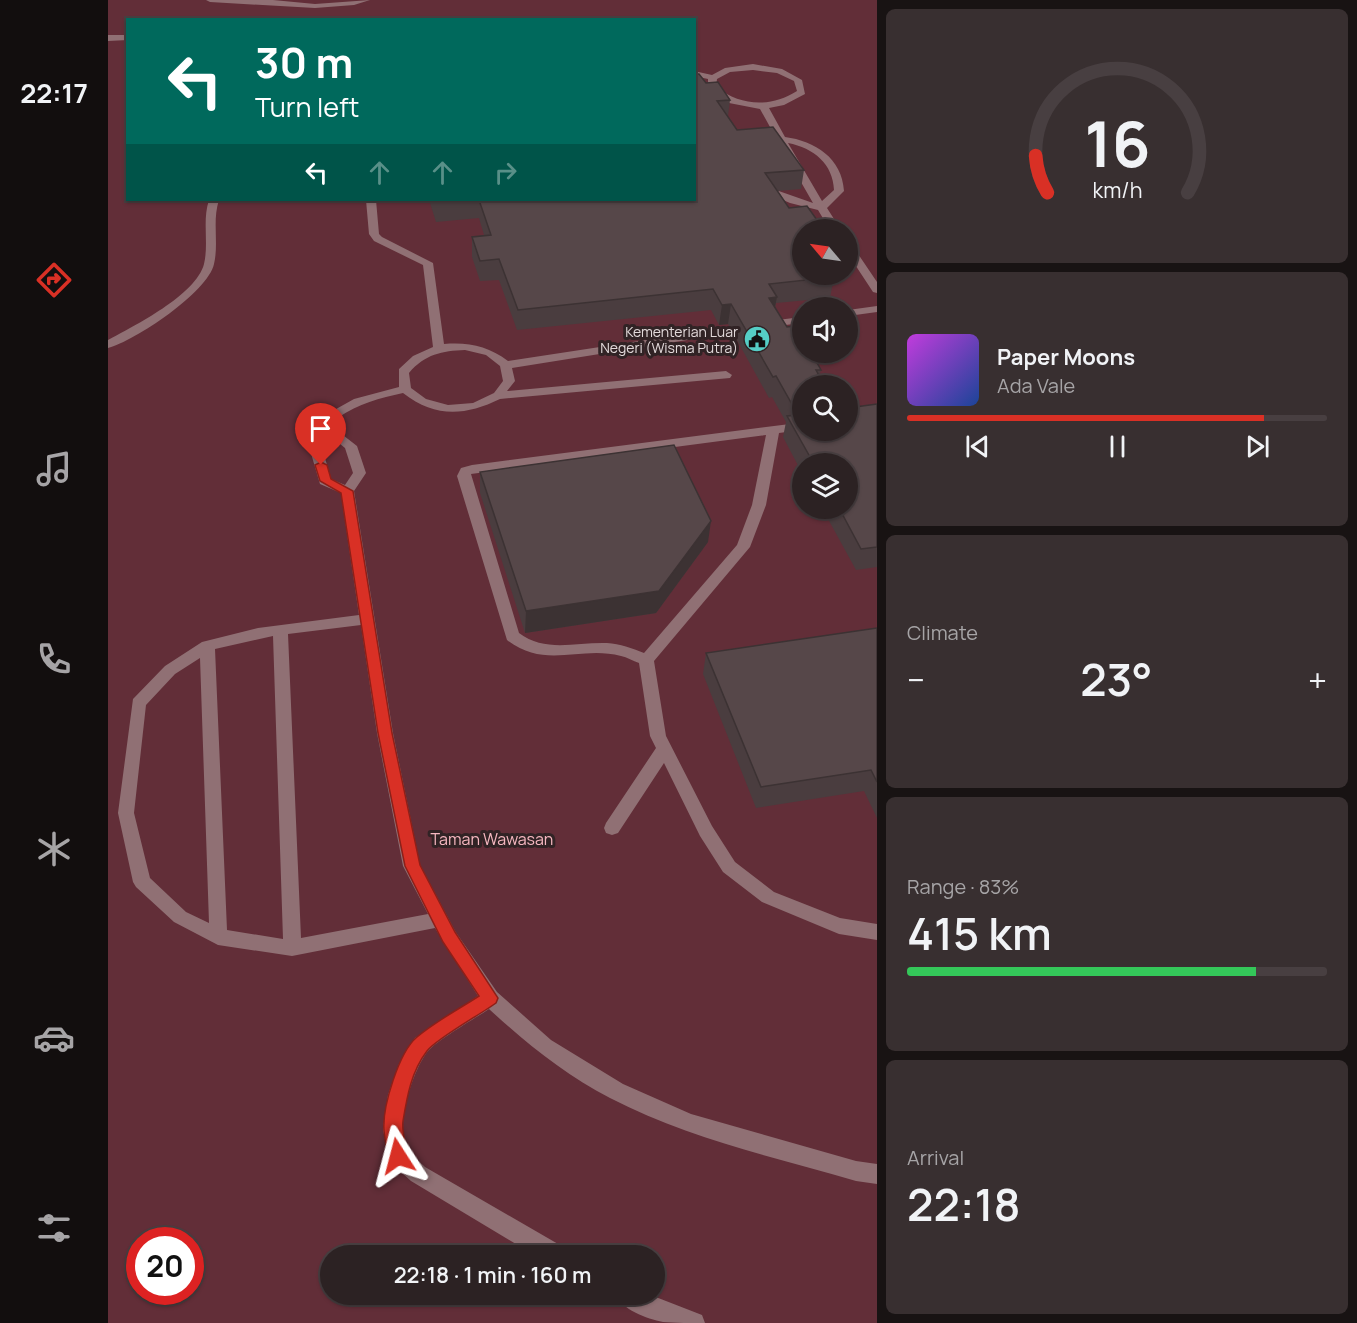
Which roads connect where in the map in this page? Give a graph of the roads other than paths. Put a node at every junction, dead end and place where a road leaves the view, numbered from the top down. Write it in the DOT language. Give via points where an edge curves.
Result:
graph roads {
  1 [pos="210,0"];
  2 [pos="366,0"];
  3 [pos="266,1"];
  4 [pos="126,37"];
  5 [pos="108,38"];
  6 [pos="696,74"];
  7 [pos="713,78"];
  8 [pos="764,106"];
  9 [pos="782,139"];
  10 [pos="753,143"];
  11 [pos="773,192"];
  12 [pos="214,201"];
  13 [pos="371,201"];
  14 [pos="821,208"];
  15 [pos="828,219"];
  16 [pos="858,261"];
  17 [pos="877,290"];
  18 [pos="877,309"];
  19 [pos="858,312"];
  20 [pos="792,321"];
  21 [pos="769,324"];
  22 [pos="731,330"];
  23 [pos="108,345"];
  24 [pos="439,348"];
  25 [pos="506,365"];
  26 [pos="726,375"];
  27 [pos="405,389"];
  28 [pos="498,396"];
  29 [pos="790,428"];
  30 [pos="773,431"];
  31 [pos="333,433"];
  32 [pos="347,491"];
  33 [pos="366,619"];
  34 [pos="280,630"];
  35 [pos="207,646"];
  36 [pos="646,660"];
  37 [pos="664,749"];
  38 [pos="612,828"];
  39 [pos="440,919"];
  40 [pos="877,932"];
  41 [pos="218,937"];
  42 [pos="292,948"];
  43 [pos="490,998"];
  44 [pos="877,1174"];
  45 [pos="538,1245"];
  46 [pos="645,1305"];
  47 [pos="694,1323"];
  1 -- 3 [label="lane"];
  2 -- 3 [label="lane" via="321,5"];
  4 -- 5 [label="lane"];
  6 -- 7 [label="lane"];
  7 -- 8 [label="lane" via="711,88 722,98"];
  7 -- 8 [label="lane" via="728,70 753,67 779,71 798,81 802,92 789,102"];
  8 -- 9 [label="lane"];
  9 -- 10 [label="lane"];
  9 -- 14 [label="lane"];
  9 -- 14 [label="lane" via="823,154 835,168 839,191"];
  11 -- 14 [label="lane"];
  12 -- 23 [label="lane" via="208,267 193,289 149,323"];
  13 -- 24 [label="lane" via="374,234 378,239 429,263"];
  14 -- 15 [label="lane"];
  16 -- 17 [label="lane"];
  18 -- 19 [label="lane"];
  20 -- 21 [label="lane"];
  22 -- 25 [label="lane"];
  24 -- 25 [label="lane" via="466,346 490,353"];
  24 -- 27 [label="lane" via="415,357 403,372"];
  25 -- 28 [label="lane" via="509,381"];
  26 -- 28 [label="lane"];
  27 -- 28 [label="lane" via="422,402 448,409 476,406"];
  27 -- 31 [label="lane" via="344,407 333,416"];
  29 -- 30 [label="lane"];
  30 -- 36 [label="lane" via="760,503 743,547"];
  30 -- 36 [label="lane" via="466,471 464,476 512,636 520,645 536,650 620,650"];
  31 -- 32 [label="lane" via="351,446 360,473"];
  31 -- 32 [label="lane" via="316,450 326,481"];
  32 -- 33 [label="lane"];
  33 -- 34 [label="lane"];
  33 -- 39 [label="lane" via="412,866"];
  34 -- 35 [label="lane"];
  34 -- 42 [label="lane"];
  35 -- 41 [label="lane"];
  35 -- 41 [label="lane" via="170,670 138,703 126,813 142,882 180,917"];
  36 -- 37 [label="lane" via="658,736"];
  37 -- 38 [label="lane"];
  37 -- 40 [label="lane" via="729,867 768,897 839,926"];
  39 -- 42 [label="lane"];
  39 -- 43 [label="lane"];
  41 -- 42 [label="lane"];
  43 -- 44 [label="lane" via="544,1046 616,1091 689,1123"];
  43 -- 45 [label="lane" via="422,1044 406,1070 393,1129 398,1156 418,1174"];
  46 -- 47 [label="lane"];
}
